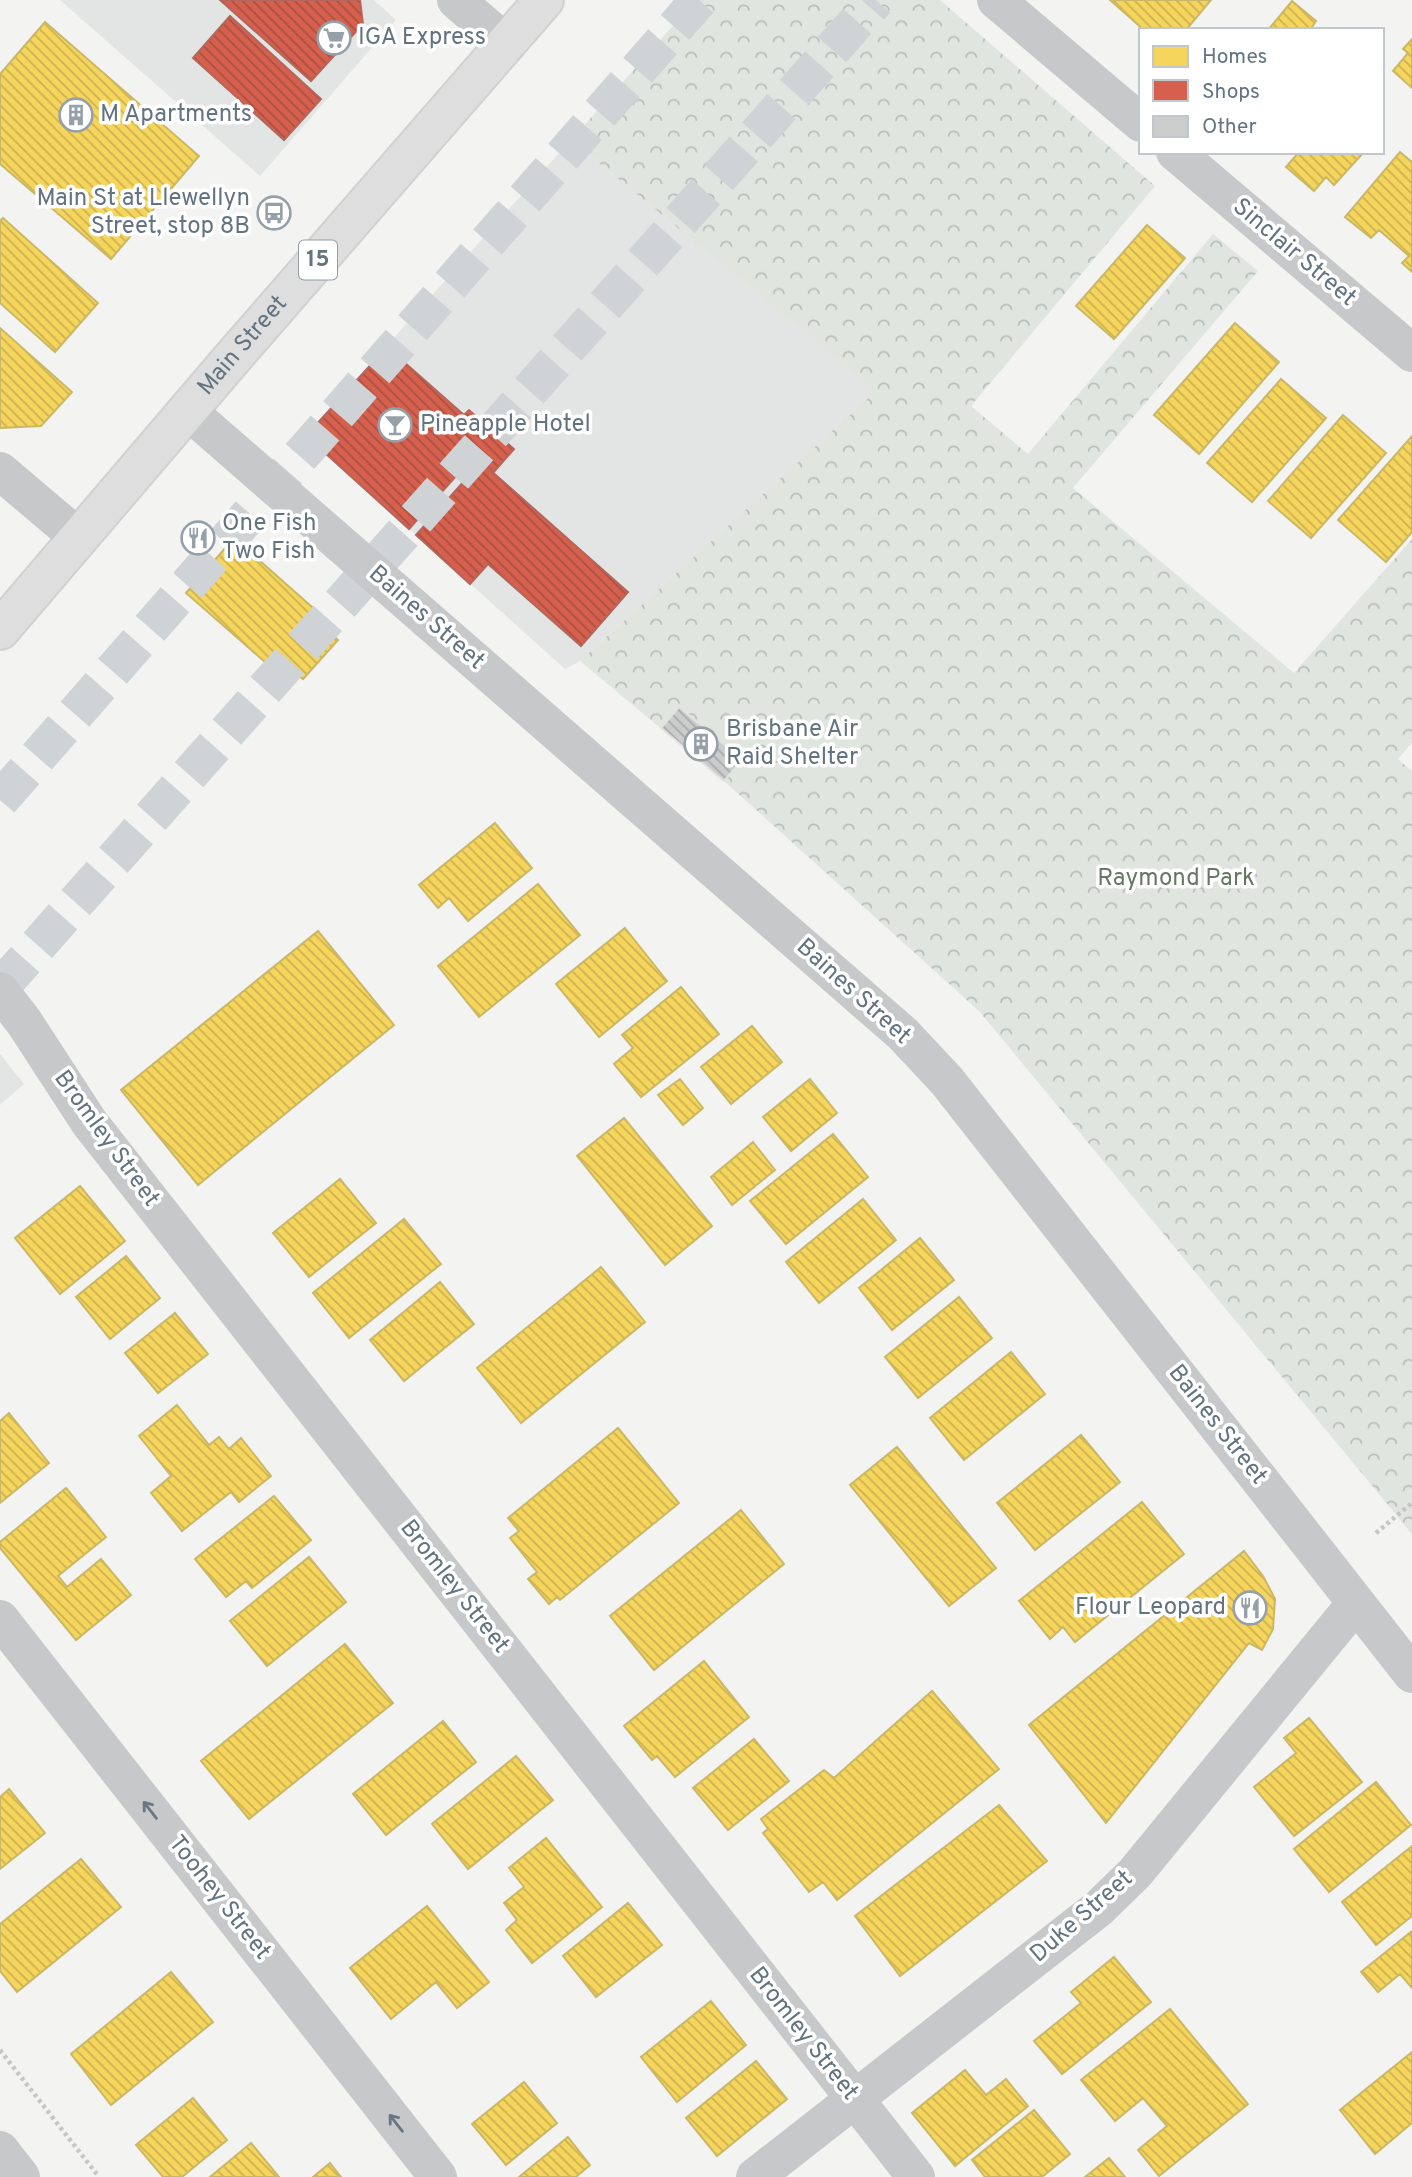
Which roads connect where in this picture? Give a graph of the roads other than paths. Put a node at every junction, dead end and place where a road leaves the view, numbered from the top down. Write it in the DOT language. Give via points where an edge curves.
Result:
graph roads {
  1 [pos="456,0"];
  2 [pos="544,0"];
  3 [pos="996,0"];
  4 [pos="507,44"];
  5 [pos="1139,121"];
  6 [pos="1177,154"];
  7 [pos="1412,353"];
  8 [pos="188,411"];
  9 [pos="0,471"];
  10 [pos="79,538"];
  11 [pos="0,630"];
  12 [pos="0,992"];
  13 [pos="1356,1603"];
  14 [pos="0,1619"];
  15 [pos="1412,1674"];
  16 [pos="855,2099"];
  17 [pos="0,2150"];
  18 [pos="21,2177"];
  19 [pos="438,2177"];
  20 [pos="755,2177"];
  21 [pos="916,2177"];
  1 -- 4 [label="street"];
  2 -- 4 [label="highway, Main Street / 15"];
  3 -- 5 [label="street"];
  4 -- 8 [label="highway, Main Street / 15"];
  6 -- 7 [label="street, Sinclair Street"];
  8 -- 10 [label="highway, Main Street / 15"];
  8 -- 13 [label="street, Baines Street" via="917,1048"];
  9 -- 10 [label="street"];
  10 -- 11 [label="highway, Main Street / 15"];
  12 -- 16 [label="street, Bromley Street" via="89,1122"];
  13 -- 15 [label="street, Baines Street"];
  13 -- 16 [label="street, Duke Street" via="1135,1873 1099,1908"];
  19 -- 14 [label="street, Toohey Street, one-way"];
  16 -- 20 [label="street, Duke Street"];
  16 -- 21 [label="street, Bromley Street"];
  17 -- 18 [label="street"];
}
